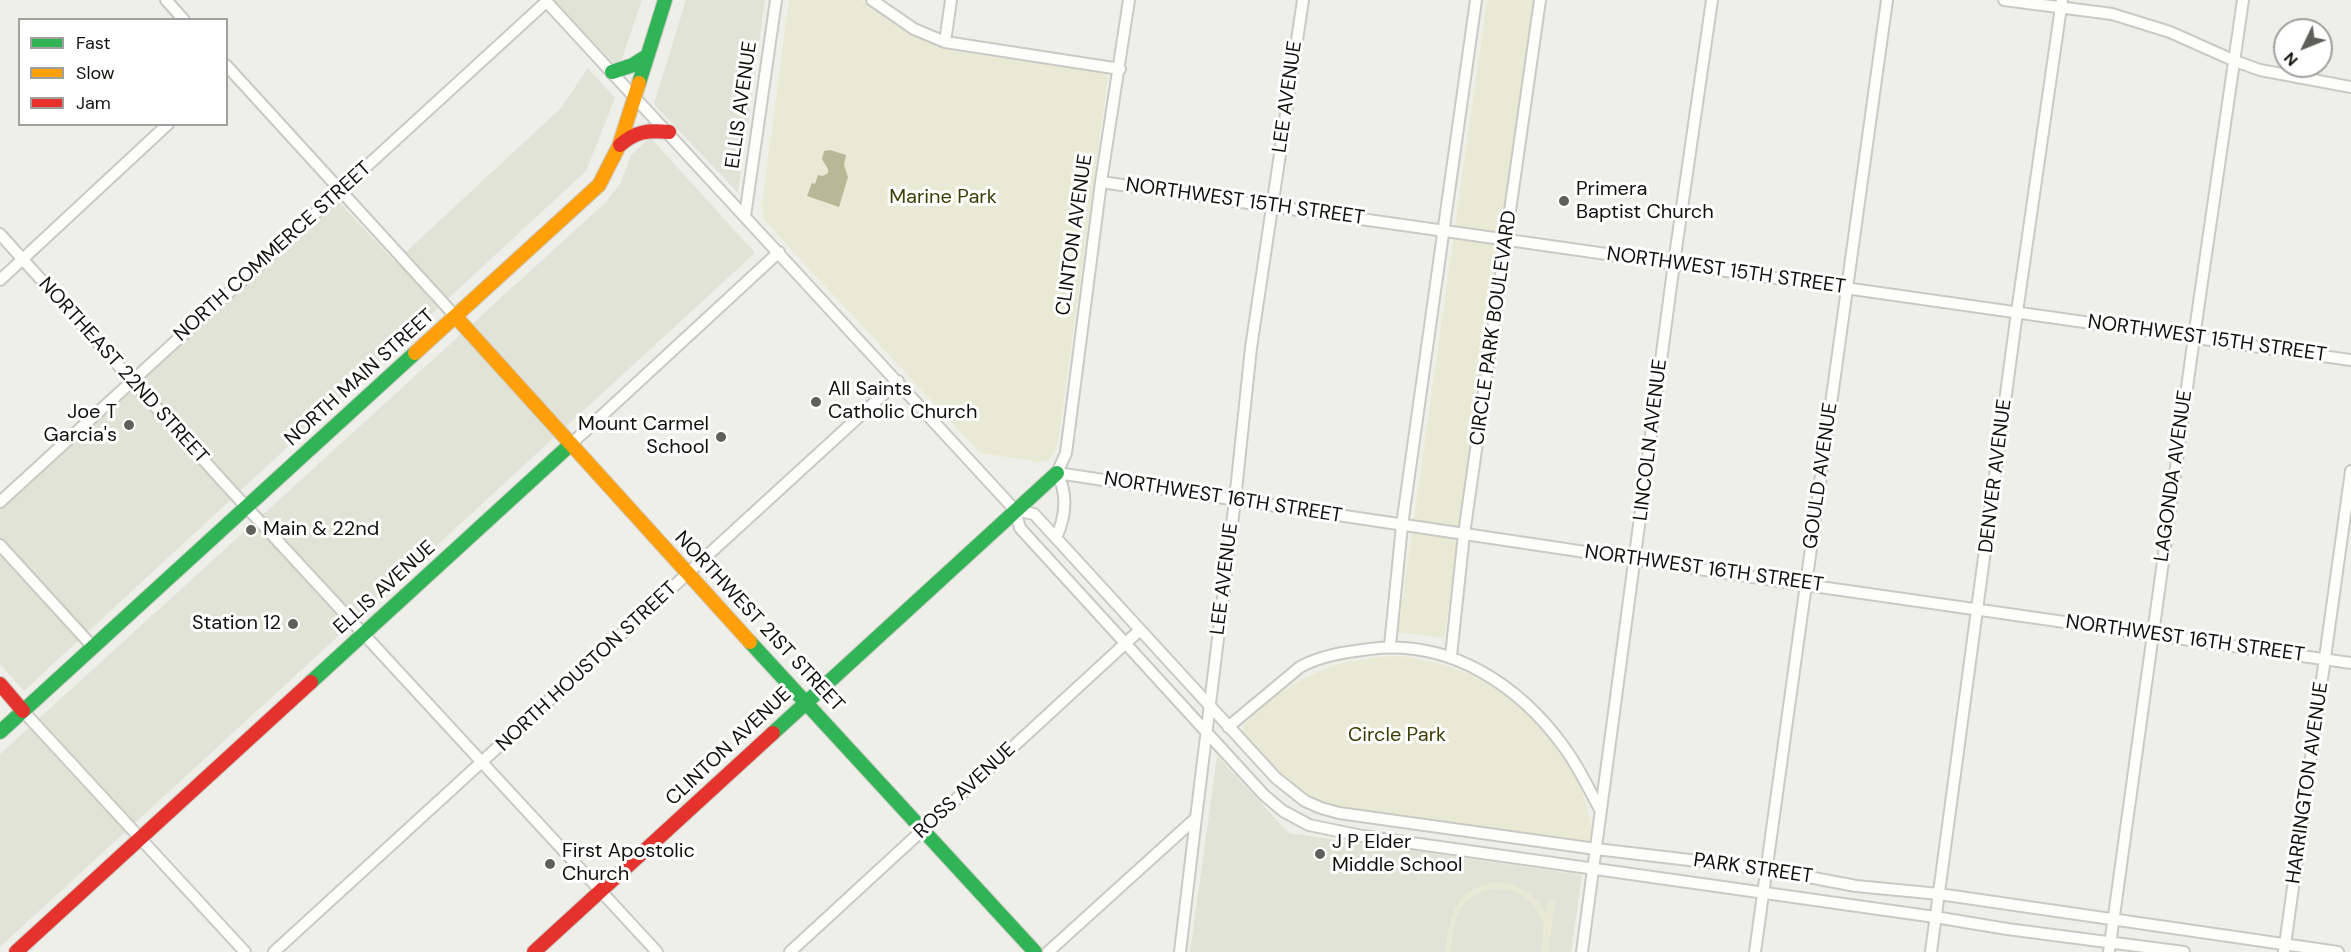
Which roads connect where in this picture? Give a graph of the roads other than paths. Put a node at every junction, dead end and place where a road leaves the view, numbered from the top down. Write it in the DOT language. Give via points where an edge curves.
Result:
graph roads {
  1 [pos="166,0"];
  2 [pos="665,0"];
  3 [pos="776,0"];
  4 [pos="872,0"];
  5 [pos="951,0"];
  6 [pos="1129,0"];
  7 [pos="1303,0"];
  8 [pos="1476,0"];
  9 [pos="1540,0"];
  10 [pos="1712,0"];
  11 [pos="1887,0"];
  12 [pos="2004,0"];
  13 [pos="2243,0"];
  14 [pos="545,1"];
  15 [pos="2062,4"];
  16 [pos="182,18"];
  17 [pos="945,42"];
  18 [pos="648,56"];
  19 [pos="2235,61"];
  20 [pos="228,69"];
  21 [pos="1120,69"];
  22 [pos="612,72"];
  23 [pos="2351,87"];
  24 [pos="636,97"];
  25 [pos="166,126"];
  26 [pos="669,132"];
  27 [pos="619,146"];
  28 [pos="1101,182"];
  29 [pos="340,191"];
  30 [pos="1272,206"];
  31 [pos="745,216"];
  32 [pos="1443,230"];
  33 [pos="0,234"];
  34 [pos="1507,240"];
  35 [pos="779,252"];
  36 [pos="23,259"];
  37 [pos="1674,263"];
  38 [pos="0,280"];
  39 [pos="1847,288"];
  40 [pos="2017,312"];
  41 [pos="456,317"];
  42 [pos="2193,337"];
  43 [pos="2351,360"];
  44 [pos="131,380"];
  45 [pos="898,381"];
  46 [pos="571,444"];
  47 [pos="2351,471"];
  48 [pos="1057,473"];
  49 [pos="1235,500"];
  50 [pos="0,502"];
  51 [pos="247,506"];
  52 [pos="1015,510"];
  53 [pos="1402,525"];
  54 [pos="1464,534"];
  55 [pos="1056,538"];
  56 [pos="0,545"];
  57 [pos="1635,560"];
  58 [pos="688,574"];
  59 [pos="1806,585"];
  60 [pos="1978,608"];
  61 [pos="1140,630"];
  62 [pos="364,634"];
  63 [pos="2153,634"];
  64 [pos="1126,644"];
  65 [pos="93,646"];
  66 [pos="1390,646"];
  67 [pos="1451,656"];
  68 [pos="2325,659"];
  69 [pos="2351,663"];
  70 [pos="0,684"];
  71 [pos="806,702"];
  72 [pos="1208,704"];
  73 [pos="23,711"];
  74 [pos="1228,727"];
  75 [pos="0,732"];
  76 [pos="1207,734"];
  77 [pos="483,763"];
  78 [pos="1600,811"];
  79 [pos="1196,818"];
  80 [pos="924,830"];
  81 [pos="140,838"];
  82 [pos="1596,849"];
  83 [pos="1594,869"];
  84 [pos="1766,869"];
  85 [pos="601,891"];
  86 [pos="1763,892"];
  87 [pos="1939,894"];
  88 [pos="1935,917"];
  89 [pos="2114,919"];
  90 [pos="2110,947"];
  91 [pos="2285,948"];
  92 [pos="16,952"];
  93 [pos="245,952"];
  94 [pos="274,952"];
  95 [pos="534,952"];
  96 [pos="657,952"];
  97 [pos="790,952"];
  98 [pos="1035,952"];
  99 [pos="1048,952"];
  100 [pos="1180,952"];
  101 [pos="1582,952"];
  102 [pos="1755,952"];
  103 [pos="1931,952"];
  104 [pos="2184,952"];
  105 [pos="2338,952"];
  1 -- 16 [label="street"];
  2 -- 18 [label="street, NORTH MAIN STREET"];
  3 -- 31 [label="street, ELLIS AVENUE"];
  4 -- 17 [label="street" via="915,29"];
  5 -- 17 [label="street"];
  6 -- 21 [label="street, CLINTON AVENUE"];
  7 -- 30 [label="street, LEE AVENUE"];
  8 -- 32 [label="street"];
  9 -- 34 [label="street, CIRCLE PARK BOULEVARD"];
  10 -- 37 [label="street, LINCOLN AVENUE"];
  11 -- 39 [label="street, GOULD AVENUE"];
  12 -- 15 [label="street"];
  13 -- 19 [label="street, LAGONDA AVENUE"];
  14 -- 22 [label="street"];
  14 -- 29 [label="street, NORTH COMMERCE STREET"];
  15 -- 19 [label="street" via="2170,32"];
  15 -- 40 [label="street, DENVER AVENUE"];
  17 -- 21 [label="street"];
  18 -- 22 [label="street"];
  18 -- 24 [label="street, NORTH MAIN STREET"];
  19 -- 23 [label="street" via="2260,70"];
  19 -- 42 [label="street, LAGONDA AVENUE"];
  20 -- 29 [label="street"];
  21 -- 28 [label="street, CLINTON AVENUE"];
  22 -- 24 [label="street"];
  24 -- 26 [label="street"];
  24 -- 27 [label="street, NORTH MAIN STREET"];
  25 -- 36 [label="street"];
  26 -- 27 [label="street" via="631,134"];
  26 -- 31 [label="street"];
  27 -- 41 [label="street, NORTH MAIN STREET" via="599,185"];
  28 -- 30 [label="street, NORTHWEST 15TH STREET"];
  28 -- 48 [label="street, CLINTON AVENUE" via="1066,453"];
  29 -- 41 [label="street"];
  29 -- 44 [label="street, NORTH COMMERCE STREET"];
  30 -- 32 [label="street, NORTHWEST 15TH STREET"];
  30 -- 49 [label="street, LEE AVENUE" via="1251,348"];
  31 -- 35 [label="street"];
  32 -- 34 [label="street, NORTHWEST 15TH STREET"];
  32 -- 53 [label="street"];
  33 -- 36 [label="street, NORTHEAST 22ND STREET"];
  34 -- 37 [label="street, NORTHWEST 15TH STREET"];
  34 -- 54 [label="street, CIRCLE PARK BOULEVARD"];
  35 -- 45 [label="street"];
  35 -- 46 [label="street, ELLIS AVENUE"];
  36 -- 38 [label="street"];
  36 -- 44 [label="street, NORTHEAST 22ND STREET"];
  37 -- 39 [label="street, NORTHWEST 15TH STREET"];
  37 -- 57 [label="street, LINCOLN AVENUE"];
  39 -- 40 [label="street, NORTHWEST 15TH STREET"];
  39 -- 59 [label="street, GOULD AVENUE"];
  40 -- 42 [label="street, NORTHWEST 15TH STREET"];
  40 -- 60 [label="street, DENVER AVENUE"];
  41 -- 46 [label="street, NORTHWEST 21ST STREET"];
  41 -- 51 [label="street, NORTH MAIN STREET"];
  42 -- 43 [label="street, NORTHWEST 15TH STREET"];
  42 -- 63 [label="street, LAGONDA AVENUE"];
  44 -- 50 [label="street, NORTH COMMERCE STREET"];
  44 -- 51 [label="street, NORTHEAST 22ND STREET"];
  45 -- 52 [label="street"];
  45 -- 58 [label="street, NORTH HOUSTON STREET"];
  46 -- 58 [label="street, NORTHWEST 21ST STREET"];
  46 -- 62 [label="street, ELLIS AVENUE"];
  47 -- 68 [label="street, HARRINGTON AVENUE"];
  48 -- 49 [label="street, NORTHWEST 16TH STREET"];
  48 -- 52 [label="street, CLINTON AVENUE"];
  48 -- 55 [label="street" via="1065,494"];
  49 -- 53 [label="street, NORTHWEST 16TH STREET"];
  49 -- 72 [label="street, LEE AVENUE"];
  51 -- 62 [label="street, NORTHEAST 22ND STREET"];
  51 -- 65 [label="street, NORTH MAIN STREET"];
  52 -- 55 [label="street, PARK STREET" via="1034,514"];
  52 -- 64 [label="street, PARK STREET" via="1020,528"];
  52 -- 71 [label="street, CLINTON AVENUE"];
  53 -- 54 [label="street, NORTHWEST 16TH STREET"];
  53 -- 66 [label="street"];
  54 -- 57 [label="street, NORTHWEST 16TH STREET"];
  54 -- 67 [label="street, CIRCLE PARK BOULEVARD"];
  55 -- 61 [label="street, PARK STREET"];
  56 -- 65 [label="street"];
  57 -- 59 [label="street, NORTHWEST 16TH STREET"];
  57 -- 78 [label="street, LINCOLN AVENUE"];
  58 -- 71 [label="street, NORTHWEST 21ST STREET"];
  58 -- 77 [label="street, NORTH HOUSTON STREET"];
  59 -- 60 [label="street, NORTHWEST 16TH STREET"];
  59 -- 84 [label="street, GOULD AVENUE"];
  60 -- 63 [label="street, NORTHWEST 16TH STREET"];
  60 -- 87 [label="street, DENVER AVENUE"];
  61 -- 64 [label="street, ROSS AVENUE"];
  61 -- 72 [label="street, PARK STREET"];
  62 -- 77 [label="street, NORTHEAST 22ND STREET"];
  62 -- 81 [label="street, ELLIS AVENUE"];
  63 -- 68 [label="street, NORTHWEST 16TH STREET"];
  63 -- 89 [label="street, LAGONDA AVENUE"];
  64 -- 76 [label="street, PARK STREET"];
  64 -- 80 [label="street, ROSS AVENUE"];
  65 -- 73 [label="street, NORTH MAIN STREET"];
  66 -- 67 [label="street"];
  66 -- 74 [label="street" via="1311,661"];
  67 -- 78 [label="street" via="1488,674 1541,719 1572,759"];
  68 -- 69 [label="street, NORTHWEST 16TH STREET"];
  68 -- 91 [label="street, HARRINGTON AVENUE"];
  70 -- 73 [label="street"];
  71 -- 80 [label="street, NORTHWEST 21ST STREET"];
  71 -- 85 [label="street, CLINTON AVENUE"];
  72 -- 74 [label="street, PARK STREET"];
  72 -- 76 [label="street, LEE AVENUE"];
  73 -- 75 [label="street, NORTH MAIN STREET"];
  73 -- 81 [label="street"];
  74 -- 82 [label="street, PARK STREET" via="1292,792 1321,808"];
  76 -- 79 [label="street, LEE AVENUE"];
  76 -- 83 [label="street, PARK STREET" via="1264,795 1283,811 1310,825"];
  77 -- 85 [label="street, NORTHEAST 22ND STREET"];
  77 -- 94 [label="street, NORTH HOUSTON STREET"];
  78 -- 82 [label="street, LINCOLN AVENUE"];
  79 -- 99 [label="street"];
  79 -- 100 [label="street, LEE AVENUE"];
  80 -- 97 [label="street, ROSS AVENUE"];
  80 -- 98 [label="street, NORTHWEST 21ST STREET"];
  81 -- 92 [label="street, ELLIS AVENUE"];
  81 -- 93 [label="street"];
  82 -- 83 [label="street, LINCOLN AVENUE"];
  82 -- 84 [label="street, PARK STREET"];
  83 -- 86 [label="street, PARK STREET"];
  83 -- 101 [label="street, LINCOLN AVENUE"];
  84 -- 86 [label="street, GOULD AVENUE"];
  84 -- 87 [label="street, PARK STREET"];
  85 -- 95 [label="street, CLINTON AVENUE"];
  85 -- 96 [label="street, NORTHEAST 22ND STREET"];
  86 -- 88 [label="street, PARK STREET"];
  86 -- 102 [label="street, GOULD AVENUE"];
  87 -- 88 [label="street, DENVER AVENUE"];
  87 -- 89 [label="street, PARK STREET"];
  88 -- 90 [label="street, PARK STREET"];
  88 -- 103 [label="street, DENVER AVENUE"];
  89 -- 90 [label="street, LAGONDA AVENUE"];
  89 -- 91 [label="street, PARK STREET"];
  90 -- 104 [label="street, PARK STREET"];
  91 -- 105 [label="street, PARK STREET"];
}
